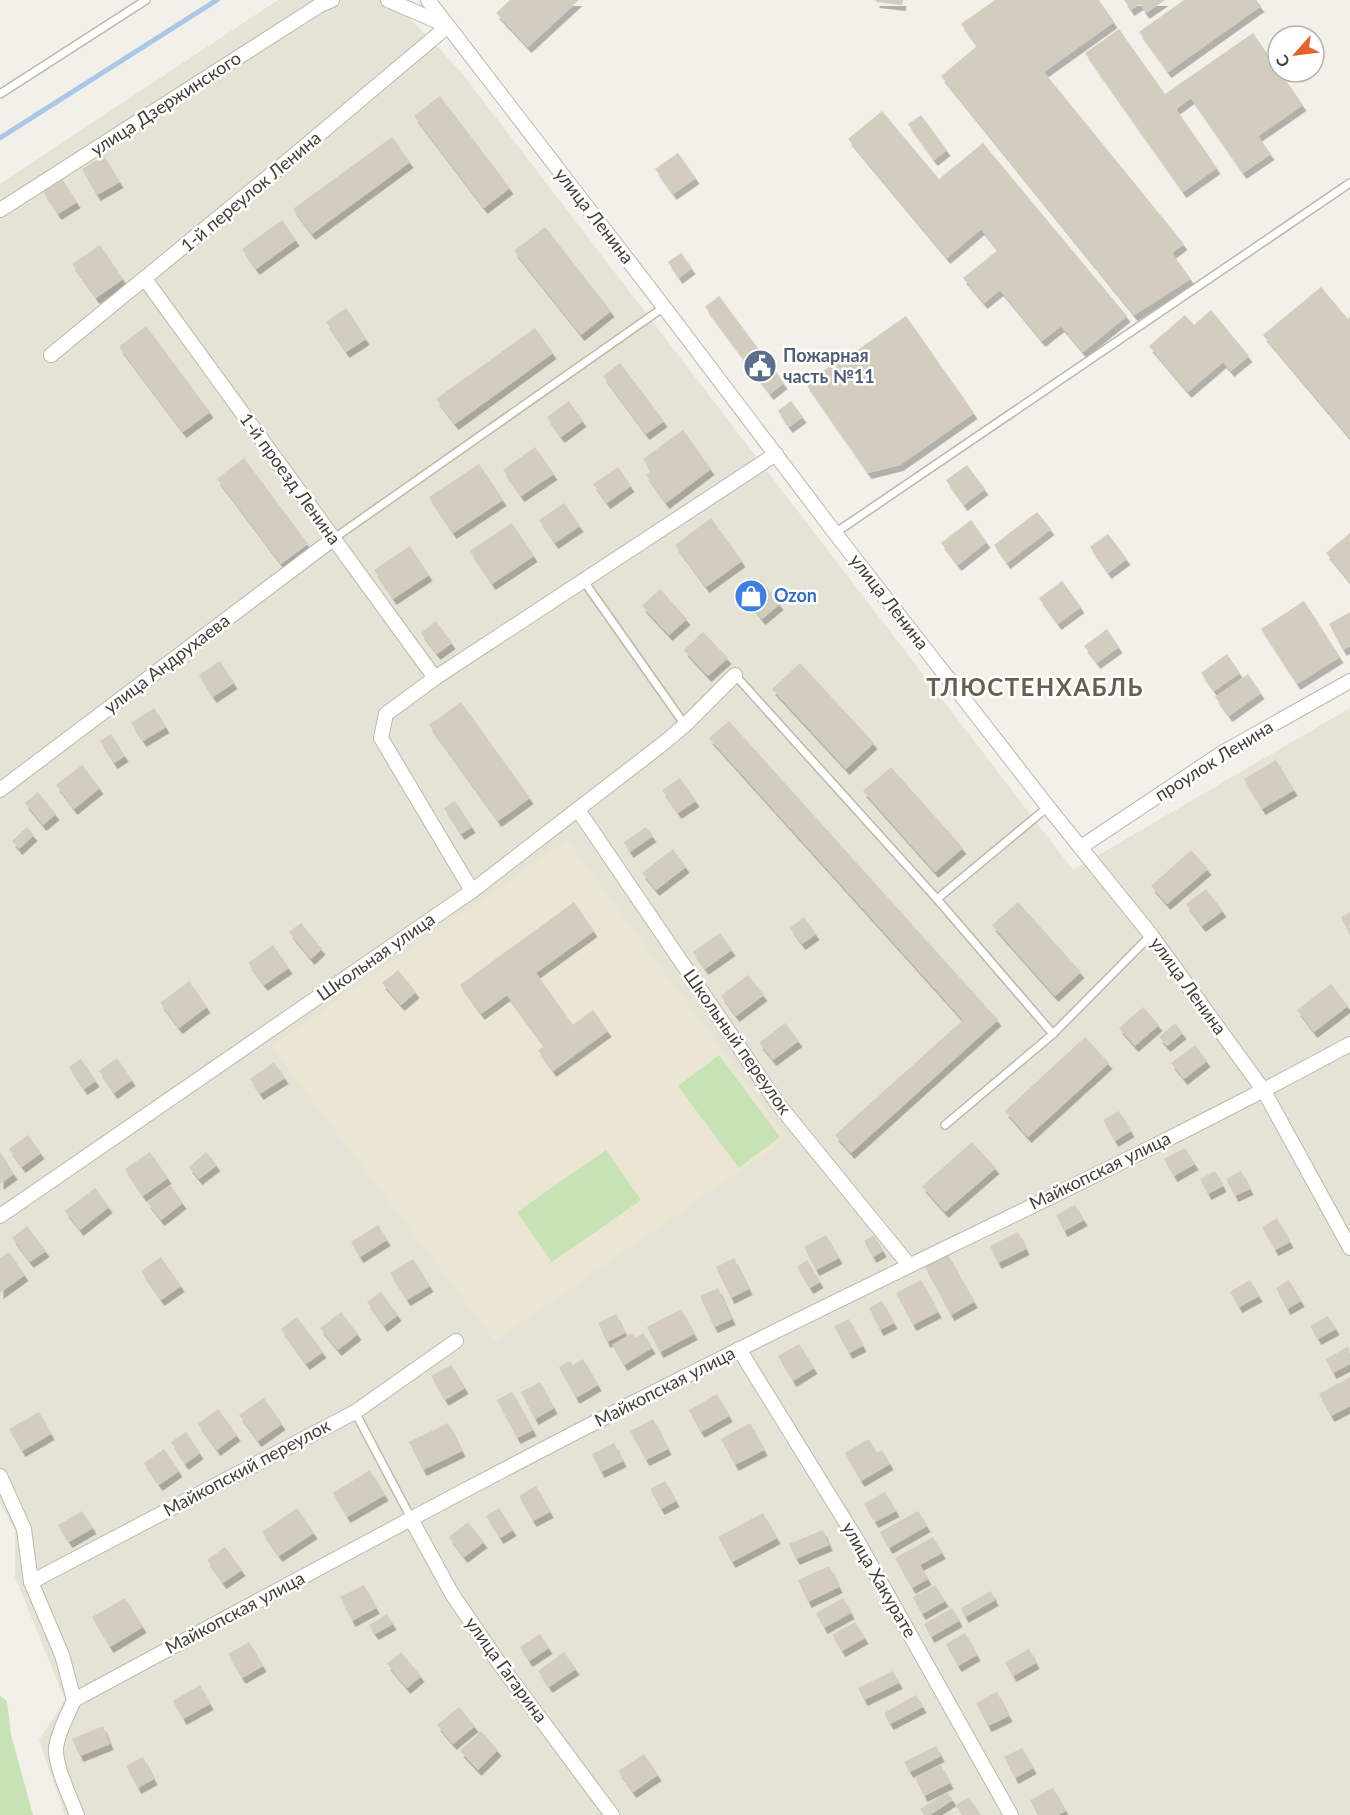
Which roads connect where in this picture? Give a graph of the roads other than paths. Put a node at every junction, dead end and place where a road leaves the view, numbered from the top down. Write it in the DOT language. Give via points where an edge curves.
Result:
graph roads {
  1 [pos="146,0"];
  2 [pos="332,0"];
  3 [pos="388,0"];
  4 [pos="428,0"];
  5 [pos="448,26"];
  6 [pos="0,94"];
  7 [pos="1350,183"];
  8 [pos="0,210"];
  9 [pos="145,279"];
  10 [pos="664,307"];
  11 [pos="51,356"];
  12 [pos="776,454"];
  13 [pos="835,533"];
  14 [pos="333,539"];
  15 [pos="583,580"];
  16 [pos="735,675"];
  17 [pos="435,678"];
  18 [pos="1350,681"];
  19 [pos="685,725"];
  20 [pos="0,790"];
  21 [pos="1048,807"];
  22 [pos="578,810"];
  23 [pos="1081,847"];
  24 [pos="472,891"];
  25 [pos="937,899"];
  26 [pos="1151,935"];
  27 [pos="1053,1034"];
  28 [pos="1350,1044"];
  29 [pos="1264,1091"];
  30 [pos="945,1125"];
  31 [pos="0,1216"];
  32 [pos="1350,1248"];
  33 [pos="909,1265"];
  34 [pos="456,1341"];
  35 [pos="739,1349"];
  36 [pos="355,1412"];
  37 [pos="0,1476"];
  38 [pos="411,1519"];
  39 [pos="31,1582"];
  40 [pos="74,1700"];
  41 [pos="77,1815"];
  42 [pos="612,1815"];
  43 [pos="1011,1815"];
  1 -- 6 [label="lane"];
  2 -- 8 [label="street, улица Дзержинского"];
  3 -- 5 [label="street"];
  4 -- 5 [label="street, улица Ленина"];
  5 -- 9 [label="street, 1-й переулок Ленина"];
  5 -- 10 [label="street, улица Ленина"];
  7 -- 13 [label="lane"];
  9 -- 11 [label="street, 1-й переулок Ленина"];
  9 -- 14 [label="street, 1-й проезд Ленина"];
  10 -- 12 [label="street, улица Ленина"];
  10 -- 14 [label="lane"];
  12 -- 13 [label="street, улица Ленина"];
  12 -- 15 [label="street"];
  13 -- 21 [label="street, улица Ленина"];
  14 -- 17 [label="street, 1-й проезд Ленина"];
  14 -- 20 [label="street, улица Андрухаева"];
  15 -- 17 [label="street"];
  15 -- 19 [label="lane"];
  16 -- 19 [label="street, Школьная улица"];
  16 -- 25 [label="lane"];
  17 -- 24 [label="street" via="386,714 381,738"];
  18 -- 23 [label="street, проулок Ленина" via="1222,753"];
  19 -- 22 [label="street, Школьная улица"];
  21 -- 23 [label="street, улица Ленина"];
  21 -- 25 [label="lane"];
  22 -- 24 [label="street, Школьная улица"];
  22 -- 33 [label="street, Школьный переулок" via="778,1104"];
  23 -- 26 [label="street, улица Ленина"];
  24 -- 31 [label="street, Школьная улица"];
  25 -- 27 [label="lane"];
  26 -- 27 [label="lane"];
  26 -- 29 [label="street, улица Ленина"];
  27 -- 30 [label="lane"];
  28 -- 29 [label="street, Майкопская улица"];
  29 -- 32 [label="street, улица Ленина"];
  29 -- 33 [label="street, Майкопская улица"];
  33 -- 35 [label="street, Майкопская улица"];
  34 -- 36 [label="street, Майкопский переулок"];
  35 -- 38 [label="street, Майкопская улица"];
  35 -- 43 [label="street, улица Хакурате" via="858,1542"];
  36 -- 38 [label="lane"];
  36 -- 39 [label="street, Майкопский переулок"];
  37 -- 39 [label="street" via="24,1529"];
  38 -- 40 [label="street, Майкопская улица"];
  38 -- 42 [label="street, улица Гагарина" via="452,1594"];
  39 -- 40 [label="street" via="62,1655"];
  40 -- 41 [label="street" via="56,1750"];
}
